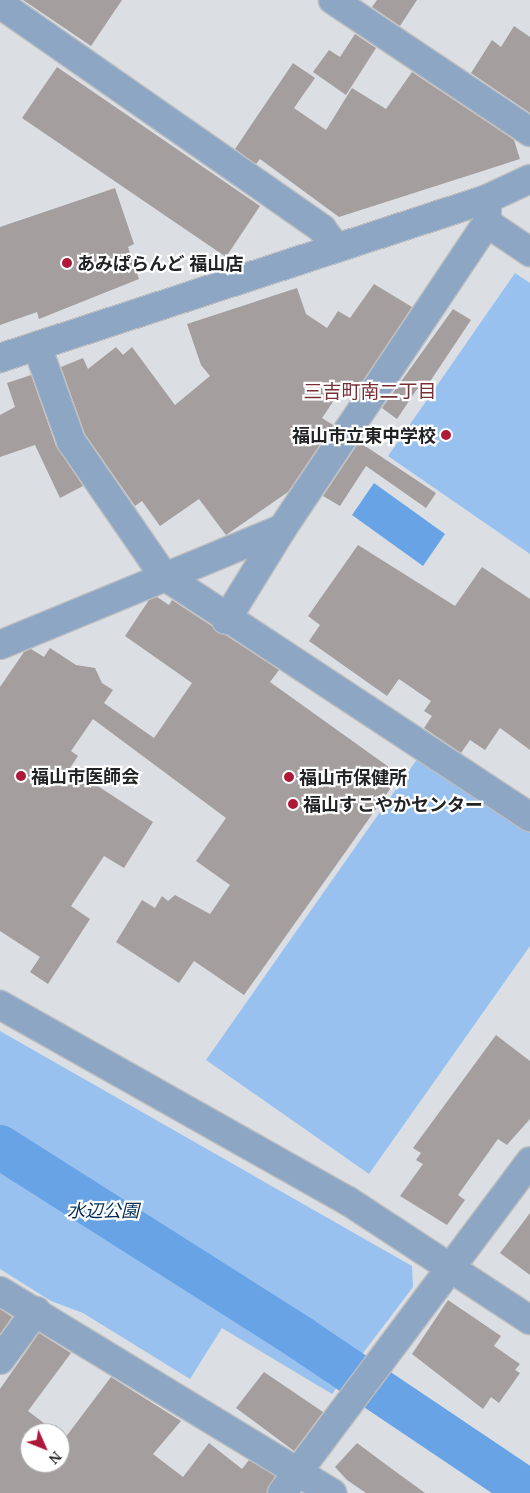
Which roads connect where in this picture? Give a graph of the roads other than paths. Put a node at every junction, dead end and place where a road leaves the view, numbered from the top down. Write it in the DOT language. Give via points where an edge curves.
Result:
graph roads {
  1 [pos="333,0"];
  2 [pos="0,4"];
  3 [pos="530,132"];
  4 [pos="530,179"];
  5 [pos="487,211"];
  6 [pos="334,245"];
  7 [pos="530,252"];
  8 [pos="37,346"];
  9 [pos="0,358"];
  10 [pos="282,529"];
  11 [pos="163,575"];
  12 [pos="226,620"];
  13 [pos="0,645"];
  14 [pos="530,817"];
  15 [pos="0,1005"];
  16 [pos="530,1162"];
  17 [pos="451,1265"];
  18 [pos="0,1291"];
  19 [pos="36,1311"];
  20 [pos="530,1320"];
  21 [pos="0,1360"];
  22 [pos="298,1469"];
  23 [pos="282,1493"];
  24 [pos="332,1493"];
  1 -- 3 [label="street"];
  2 -- 6 [label="street" via="322,228"];
  4 -- 5 [label="street"];
  5 -- 6 [label="street"];
  5 -- 7 [label="street"];
  5 -- 10 [label="street"];
  6 -- 8 [label="street"];
  8 -- 9 [label="street"];
  8 -- 11 [label="street" via="71,441"];
  10 -- 11 [label="street"];
  10 -- 12 [label="street"];
  11 -- 12 [label="street"];
  11 -- 13 [label="street"];
  12 -- 14 [label="street"];
  15 -- 17 [label="street" via="348,1201"];
  16 -- 17 [label="street"];
  17 -- 20 [label="street"];
  17 -- 22 [label="street"];
  18 -- 19 [label="street"];
  19 -- 21 [label="street"];
  19 -- 22 [label="street"];
  22 -- 23 [label="street"];
  22 -- 24 [label="street"];
}
